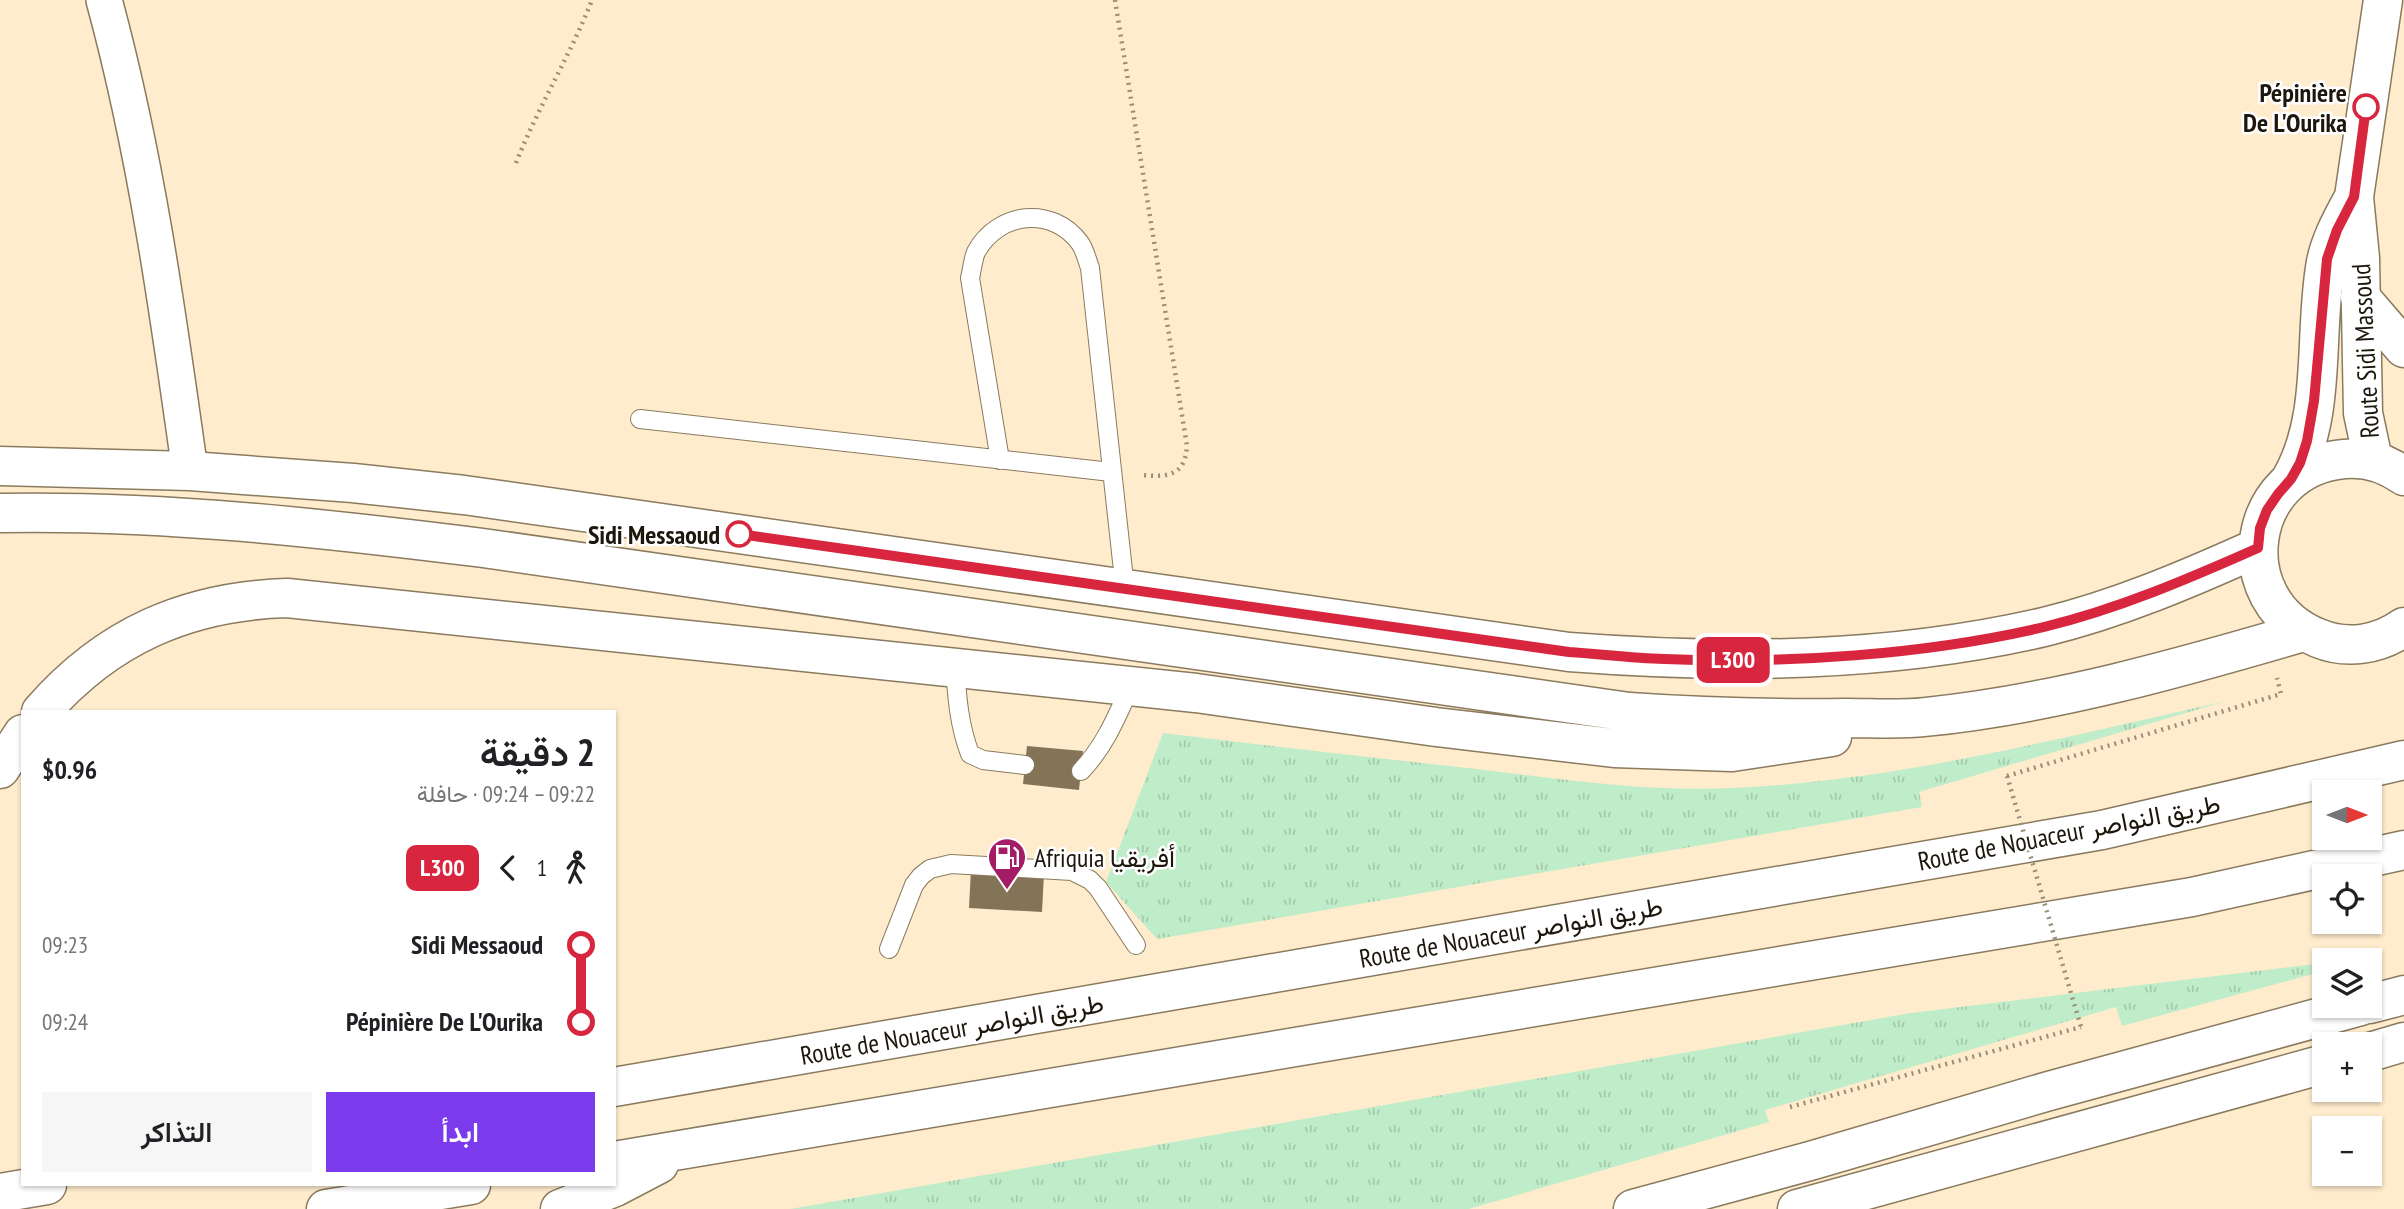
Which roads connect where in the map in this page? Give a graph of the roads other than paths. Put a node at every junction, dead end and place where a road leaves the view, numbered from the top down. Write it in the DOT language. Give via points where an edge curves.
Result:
graph roads {
  1 [pos="104,0"];
  2 [pos="2383,0"];
  3 [pos="2354,197"];
  4 [pos="2360,297"];
  5 [pos="2404,348"];
  6 [pos="640,419"];
  7 [pos="1000,460"];
  8 [pos="0,466"];
  9 [pos="2393,467"];
  10 [pos="190,471"];
  11 [pos="1111,472"];
  12 [pos="2291,479"];
  13 [pos="0,513"];
  14 [pos="2258,548"];
  15 [pos="1125,589"];
  16 [pos="2404,627"];
  17 [pos="2302,632"];
  18 [pos="955,667"];
  19 [pos="1131,685"];
  20 [pos="43,710"];
  21 [pos="1924,717"];
  22 [pos="21,737"];
  23 [pos="2404,760"];
  24 [pos="1025,765"];
  25 [pos="0,769"];
  26 [pos="1081,771"];
  27 [pos="2404,850"];
  28 [pos="1136,945"];
  29 [pos="889,949"];
  30 [pos="2404,995"];
  31 [pos="2382,1001"];
  32 [pos="2317,1018"];
  33 [pos="2404,1042"];
  34 [pos="2382,1048"];
  35 [pos="2312,1067"];
  36 [pos="616,1087"];
  37 [pos="684,1149"];
  38 [pos="616,1161"];
  39 [pos="41,1186"];
  40 [pos="465,1186"];
  41 [pos="0,1193"];
  42 [pos="1708,1199"];
  43 [pos="326,1209"];
  44 [pos="559,1209"];
  45 [pos="1633,1209"];
  46 [pos="1797,1209"];
  1 -- 10 [label="street" via="143,174"];
  2 -- 3 [label="main road"];
  3 -- 4 [label="main road, Route Sidi Massoud"];
  3 -- 12 [label="main road, Route Sidi Massoud" via="2327,259 2313,410 2304,452"];
  4 -- 5 [label="main road"];
  4 -- 9 [label="main road, Route Sidi Massoud" via="2363,412"];
  6 -- 7 [label="lane"];
  7 -- 11 [label="lane"];
  7 -- 11 [label="lane" via="970,278 975,253 990,232 1013,219 1038,217 1062,226 1081,244 1090,268"];
  8 -- 10 [label="main road"];
  9 -- 12 [label="main road" via="2352,458 2330,460"];
  10 -- 15 [label="main road" via="464,495"];
  11 -- 15 [label="lane"];
  12 -- 14 [label="main road" via="2267,510"];
  13 -- 21 [label="main road" via="163,516 373,534 1629,712 1781,719"];
  14 -- 15 [label="main road" via="2119,605 2044,627 1950,644 1759,660 1569,652"];
  14 -- 17 [label="main road" via="2264,587 2287,620"];
  16 -- 17 [label="main road" via="2361,645 2330,643"];
  17 -- 21 [label="main road" via="2063,694"];
  18 -- 19 [label="main road"];
  18 -- 20 [label="main road" via="319,600 255,599 191,611 132,637 79,675"];
  18 -- 24 [label="lane" via="957,708 970,754 983,761"];
  19 -- 21 [label="main road" via="1436,727 1673,751 1777,747"];
  19 -- 26 [label="lane" via="1111,730"];
  22 -- 25 [label="main road"];
  23 -- 36 [label="main road, Route de Nouaceur طريق النواصر" via="2102,830"];
  27 -- 37 [label="main road" via="2192,897"];
  28 -- 29 [label="lane" via="1098,888 1081,875 1061,869 951,864 920,876"];
  30 -- 31 [label="main road"];
  32 -- 42 [label="main road" via="1810,1160"];
  33 -- 34 [label="main road"];
  35 -- 46 [label="main road"];
  37 -- 38 [label="main road"];
  37 -- 44 [label="main road" via="615,1187"];
  39 -- 41 [label="main road"];
  40 -- 43 [label="main road"];
  42 -- 45 [label="main road"];
}
